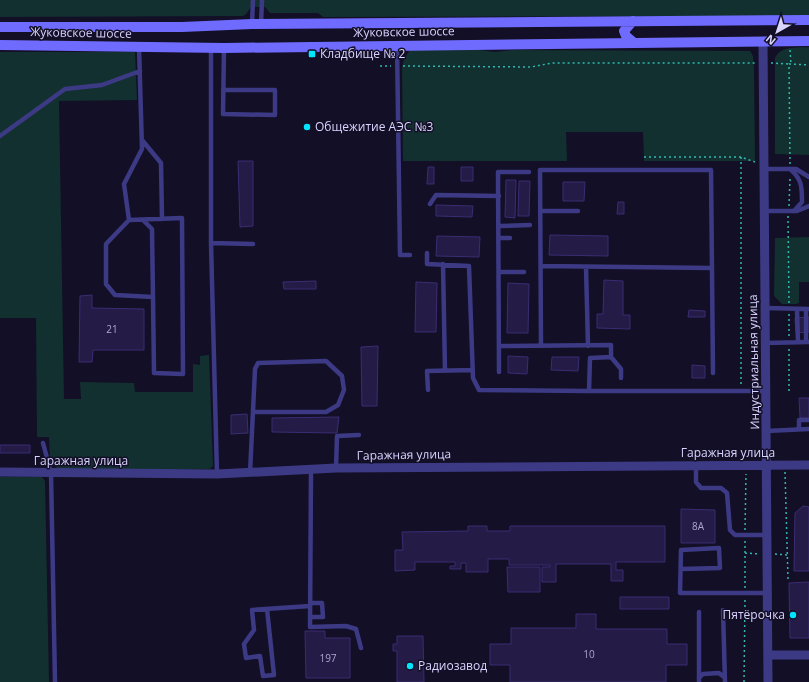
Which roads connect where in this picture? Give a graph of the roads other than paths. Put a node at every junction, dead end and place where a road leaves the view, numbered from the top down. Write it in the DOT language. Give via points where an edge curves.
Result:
graph roads {
  1 [pos="254,0"];
  2 [pos="262,0"];
  3 [pos="809,20"];
  4 [pos="633,21"];
  5 [pos="257,24"];
  6 [pos="4,27"];
  7 [pos="809,41"];
  8 [pos="633,42"];
  9 [pos="763,42"];
  10 [pos="5,45"];
  11 [pos="397,45"];
  12 [pos="139,47"];
  13 [pos="211,48"];
  14 [pos="224,48"];
  15 [pos="140,71"];
  16 [pos="223,90"];
  17 [pos="0,136"];
  18 [pos="142,140"];
  19 [pos="764,167"];
  20 [pos="790,169"];
  21 [pos="529,172"];
  22 [pos="809,177"];
  23 [pos="498,196"];
  24 [pos="430,204"];
  25 [pos="809,206"];
  26 [pos="540,211"];
  27 [pos="578,211"];
  28 [pos="764,211"];
  29 [pos="791,211"];
  30 [pos="162,219"];
  31 [pos="129,220"];
  32 [pos="143,220"];
  33 [pos="530,225"];
  34 [pos="499,226"];
  35 [pos="499,238"];
  36 [pos="510,238"];
  37 [pos="211,244"];
  38 [pos="253,244"];
  39 [pos="427,253"];
  40 [pos="410,255"];
  41 [pos="443,264"];
  42 [pos="541,266"];
  43 [pos="586,267"];
  44 [pos="712,268"];
  45 [pos="499,272"];
  46 [pos="524,272"];
  47 [pos="153,297"];
  48 [pos="765,308"];
  49 [pos="797,309"];
  50 [pos="807,309"];
  51 [pos="798,342"];
  52 [pos="807,342"];
  53 [pos="766,343"];
  54 [pos="499,346"];
  55 [pos="541,346"];
  56 [pos="588,346"];
  57 [pos="611,358"];
  58 [pos="472,370"];
  59 [pos="445,371"];
  60 [pos="499,372"];
  61 [pos="713,373"];
  62 [pos="621,378"];
  63 [pos="428,390"];
  64 [pos="589,391"];
  65 [pos="766,391"];
  66 [pos="254,412"];
  67 [pos="809,420"];
  68 [pos="799,429"];
  69 [pos="809,429"];
  70 [pos="766,430"];
  71 [pos="359,435"];
  72 [pos="43,443"];
  73 [pos="766,464"];
  74 [pos="696,465"];
  75 [pos="809,465"];
  76 [pos="336,468"];
  77 [pos="311,470"];
  78 [pos="0,472"];
  79 [pos="51,473"];
  80 [pos="217,474"];
  81 [pos="250,474"];
  82 [pos="767,536"];
  83 [pos="681,569"];
  84 [pos="768,593"];
  85 [pos="310,605"];
  86 [pos="267,609"];
  87 [pos="723,610"];
  88 [pos="699,612"];
  89 [pos="310,617"];
  90 [pos="361,648"];
  91 [pos="768,655"];
  92 [pos="809,655"];
  93 [pos="699,680"];
  94 [pos="724,680"];
  95 [pos="55,682"];
  96 [pos="768,682"];
  1 -- 5 [label="lane"];
  2 -- 5 [label="lane"];
  3 -- 4 [label="main road, Жуковское шоссе"];
  4 -- 5 [label="main road, Жуковское шоссе"];
  4 -- 8 [label="main road" via="624,31"];
  5 -- 6 [label="main road, Жуковское шоссе" via="182,27"];
  6 -- 10 [label="main road"];
  7 -- 9 [label="main road, Жуковское шоссе"];
  8 -- 9 [label="main road, Жуковское шоссе"];
  8 -- 11 [label="main road, Жуковское шоссе"];
  9 -- 19 [label="street, Индустриальная улица"];
  10 -- 12 [label="main road, Жуковское шоссе"];
  11 -- 14 [label="main road, Жуковское шоссе"];
  11 -- 40 [label="lane" via="400,255"];
  12 -- 13 [label="main road, Жуковское шоссе"];
  12 -- 15 [label="lane"];
  13 -- 14 [label="main road, Жуковское шоссе"];
  13 -- 37 [label="lane"];
  14 -- 16 [label="lane" via="222,114 275,115 275,90"];
  15 -- 17 [label="lane" via="102,85 65,89"];
  15 -- 18 [label="lane"];
  18 -- 30 [label="lane" via="161,163"];
  18 -- 31 [label="lane" via="142,149 124,184"];
  19 -- 20 [label="lane"];
  19 -- 28 [label="street, Индустриальная улица"];
  20 -- 22 [label="lane" via="796,169"];
  20 -- 29 [label="lane" via="802,183 802,202"];
  21 -- 23 [label="lane" via="498,172"];
  23 -- 24 [label="lane" via="436,195"];
  23 -- 34 [label="lane"];
  25 -- 29 [label="lane" via="806,209"];
  26 -- 27 [label="lane"];
  26 -- 42 [label="lane"];
  26 -- 44 [label="lane" via="540,170 710,170"];
  28 -- 29 [label="lane"];
  28 -- 48 [label="street, Индустриальная улица"];
  30 -- 32 [label="lane"];
  30 -- 47 [label="lane" via="182,218 183,374 154,374"];
  31 -- 32 [label="lane"];
  31 -- 47 [label="lane" via="106,244 106,284 115,295"];
  32 -- 47 [label="lane" via="152,229"];
  33 -- 34 [label="lane"];
  34 -- 35 [label="lane"];
  35 -- 36 [label="lane"];
  35 -- 45 [label="lane"];
  37 -- 38 [label="lane"];
  37 -- 80 [label="lane"];
  39 -- 41 [label="lane" via="427,264"];
  41 -- 58 [label="lane" via="469,266"];
  41 -- 59 [label="lane"];
  42 -- 43 [label="lane"];
  42 -- 55 [label="lane"];
  43 -- 44 [label="lane"];
  43 -- 56 [label="lane"];
  44 -- 61 [label="lane"];
  45 -- 46 [label="lane"];
  45 -- 54 [label="lane"];
  48 -- 49 [label="lane"];
  48 -- 53 [label="street, Индустриальная улица"];
  49 -- 50 [label="lane"];
  49 -- 51 [label="lane"];
  50 -- 52 [label="lane"];
  51 -- 52 [label="lane"];
  51 -- 53 [label="lane"];
  53 -- 65 [label="street, Индустриальная улица"];
  54 -- 55 [label="lane"];
  54 -- 60 [label="lane"];
  55 -- 56 [label="lane"];
  56 -- 57 [label="lane" via="611,345"];
  57 -- 62 [label="lane" via="621,369"];
  57 -- 64 [label="lane" via="590,358"];
  58 -- 59 [label="lane"];
  58 -- 64 [label="lane" via="479,390"];
  59 -- 63 [label="lane" via="427,371"];
  64 -- 65 [label="lane"];
  65 -- 70 [label="street, Индустриальная улица"];
  66 -- 66 [label="lane" via="255,369 261,362 326,361 342,376 344,390 338,405 326,412"];
  66 -- 81 [label="lane"];
  67 -- 68 [label="lane" via="799,420"];
  69 -- 70 [label="lane"];
  70 -- 73 [label="street, Индустриальная улица"];
  71 -- 76 [label="lane" via="337,436"];
  72 -- 79 [label="lane"];
  73 -- 74 [label="street, Гаражная улица"];
  73 -- 75 [label="street, Гаражная улица"];
  73 -- 82 [label="street, Индустриальная улица"];
  74 -- 76 [label="street, Гаражная улица"];
  74 -- 82 [label="lane" via="696,482 701,488 721,488 727,493 730,530 736,535"];
  76 -- 77 [label="street, Гаражная улица"];
  77 -- 81 [label="street, Гаражная улица"];
  77 -- 85 [label="lane"];
  78 -- 79 [label="street, Гаражная улица"];
  79 -- 80 [label="street, Гаражная улица"];
  79 -- 95 [label="lane"];
  80 -- 81 [label="street, Гаражная улица"];
  82 -- 84 [label="street, Индустриальная улица"];
  83 -- 83 [label="lane" via="681,550 719,548 720,568"];
  83 -- 84 [label="lane" via="680,593"];
  84 -- 91 [label="street, Индустриальная улица"];
  85 -- 86 [label="lane"];
  85 -- 89 [label="lane"];
  85 -- 89 [label="lane" via="322,603 323,617"];
  86 -- 86 [label="lane" via="252,610 254,630 244,644 246,658 260,656 263,676 274,675"];
  87 -- 94 [label="lane"];
  88 -- 93 [label="lane"];
  89 -- 90 [label="lane" via="310,627 346,626 356,629"];
  91 -- 92 [label="street"];
  91 -- 96 [label="street, Индустриальная улица"];
  93 -- 94 [label="lane" via="703,674 708,673 719,673"];
}
